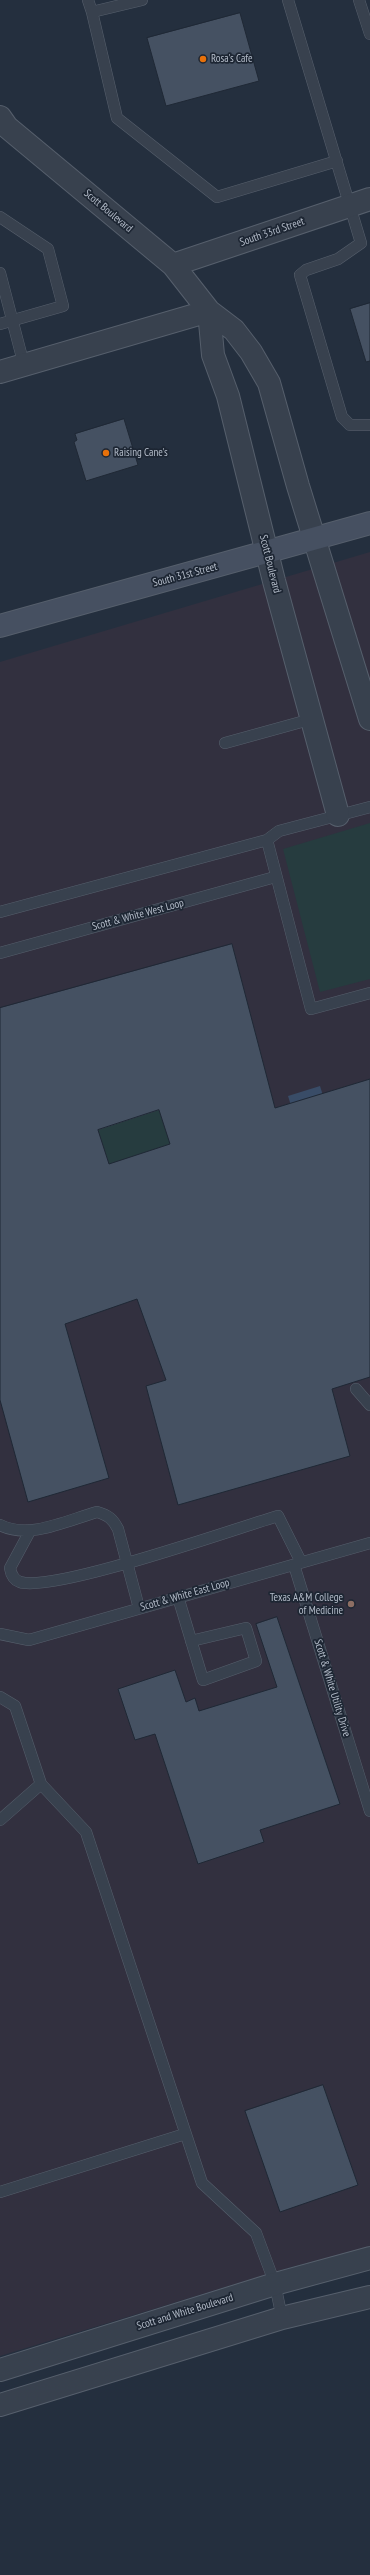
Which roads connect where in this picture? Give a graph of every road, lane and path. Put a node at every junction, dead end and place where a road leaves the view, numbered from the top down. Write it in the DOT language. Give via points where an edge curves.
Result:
graph roads {
  1 [pos="88,0"];
  2 [pos="142,0"];
  3 [pos="288,0"];
  4 [pos="359,0"];
  5 [pos="92,12"];
  6 [pos="370,34"];
  7 [pos="0,117"];
  8 [pos="337,161"];
  9 [pos="360,202"];
  10 [pos="0,217"];
  11 [pos="365,243"];
  12 [pos="173,265"];
  13 [pos="0,273"];
  14 [pos="210,312"];
  15 [pos="12,321"];
  16 [pos="0,324"];
  17 [pos="24,365"];
  18 [pos="0,372"];
  19 [pos="370,425"];
  20 [pos="370,523"];
  21 [pos="316,539"];
  22 [pos="268,553"];
  23 [pos="0,626"];
  24 [pos="312,719"];
  25 [pos="370,719"];
  26 [pos="225,743"];
  27 [pos="370,807"];
  28 [pos="338,815"];
  29 [pos="267,840"];
  30 [pos="275,877"];
  31 [pos="0,912"];
  32 [pos="0,952"];
  33 [pos="370,993"];
  34 [pos="356,1389"];
  35 [pos="370,1405"];
  36 [pos="0,1525"];
  37 [pos="30,1531"];
  38 [pos="370,1543"];
  39 [pos="126,1563"];
  40 [pos="298,1564"];
  41 [pos="178,1597"];
  42 [pos="139,1608"];
  43 [pos="1,1637"];
  44 [pos="192,1641"];
  45 [pos="0,1697"];
  46 [pos="41,1784"];
  47 [pos="367,1792"];
  48 [pos="370,1811"];
  49 [pos="0,1820"];
  50 [pos="185,2134"];
  51 [pos="0,2192"];
  52 [pos="370,2258"];
  53 [pos="275,2284"];
  54 [pos="370,2297"];
  55 [pos="282,2318"];
  56 [pos="0,2370"];
  57 [pos="0,2405"];
  1 -- 5 [label="lane"];
  2 -- 5 [label="lane"];
  3 -- 8 [label="lane"];
  4 -- 6 [label="lane"];
  5 -- 8 [label="lane" via="117,118 217,197"];
  7 -- 12 [label="street, Scott Boulevard" via="8,127"];
  8 -- 9 [label="lane"];
  9 -- 11 [label="lane"];
  9 -- 12 [label="street, South 33rd Street"];
  10 -- 15 [label="lane" via="48,249 63,306"];
  11 -- 19 [label="lane" via="338,259 306,270 300,275 342,417 350,425"];
  12 -- 14 [label="street, Scott Boulevard"];
  13 -- 15 [label="lane"];
  14 -- 17 [label="street"];
  14 -- 21 [label="street, Scott Boulevard" via="234,330 269,383"];
  14 -- 22 [label="street, Scott Boulevard" via="213,355 228,396"];
  15 -- 16 [label="lane"];
  15 -- 17 [label="lane"];
  17 -- 18 [label="street"];
  20 -- 21 [label="main road, South 31st Street"];
  21 -- 22 [label="main road, South 31st Street"];
  21 -- 25 [label="street, Scott Boulevard"];
  22 -- 23 [label="main road, South 31st Street"];
  22 -- 24 [label="street, Scott Boulevard"];
  24 -- 26 [label="lane"];
  24 -- 28 [label="street, Scott Boulevard"];
  27 -- 28 [label="lane"];
  28 -- 29 [label="lane" via="279,831"];
  29 -- 30 [label="lane"];
  29 -- 31 [label="lane"];
  30 -- 32 [label="lane, Scott & White West Loop"];
  30 -- 33 [label="lane" via="311,1009"];
  34 -- 35 [label="lane"];
  36 -- 37 [label="lane" via="9,1530"];
  37 -- 39 [label="lane" via="97,1512 105,1514 113,1520 118,1529"];
  37 -- 39 [label="lane" via="10,1568 11,1574 21,1582 45,1583"];
  38 -- 40 [label="lane, Scott & White East Loop"];
  39 -- 40 [label="lane, Scott & White Utility Drive" via="278,1516"];
  39 -- 42 [label="lane"];
  40 -- 41 [label="lane, Scott & White East Loop"];
  40 -- 47 [label="lane, Scott & White Utility Drive"];
  41 -- 42 [label="lane, Scott & White East Loop"];
  41 -- 44 [label="lane"];
  42 -- 43 [label="lane, Scott & White East Loop" via="29,1640"];
  44 -- 44 [label="lane" via="203,1680 256,1661 246,1628"];
  45 -- 46 [label="lane" via="16,1706"];
  46 -- 49 [label="lane"];
  46 -- 50 [label="lane" via="86,1832"];
  47 -- 48 [label="lane, Scott & White Utility Drive"];
  50 -- 51 [label="lane"];
  50 -- 53 [label="lane" via="202,2184 256,2233"];
  52 -- 53 [label="street, Scott and White Boulevard"];
  53 -- 55 [label="lane"];
  53 -- 56 [label="street, Scott and White Boulevard"];
  54 -- 55 [label="street"];
  55 -- 57 [label="street"];
}
